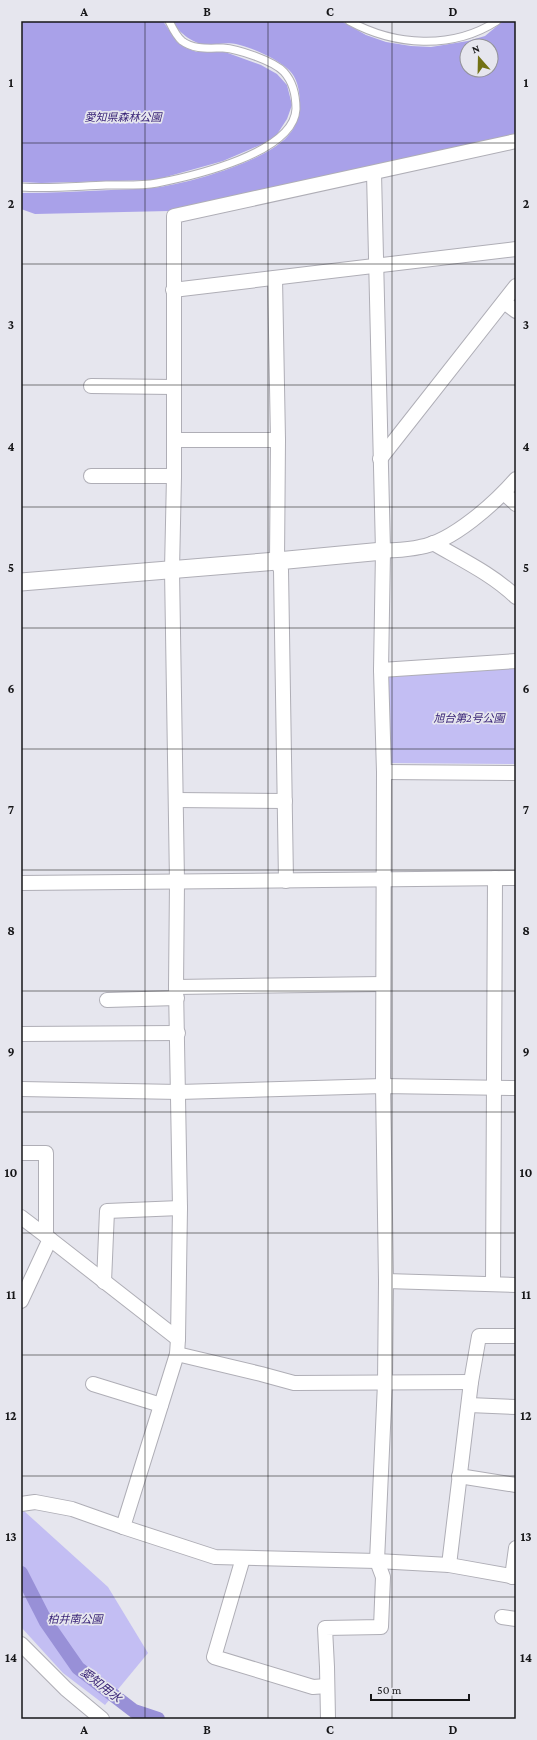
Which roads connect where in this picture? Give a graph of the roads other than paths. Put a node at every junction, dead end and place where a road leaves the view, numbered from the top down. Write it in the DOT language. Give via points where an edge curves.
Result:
graph roads {
  1 [pos="169,21"];
  2 [pos="349,21"];
  3 [pos="497,21"];
  4 [pos="516,141"];
  5 [pos="374,173"];
  6 [pos="21,187"];
  7 [pos="516,249"];
  8 [pos="377,266"];
  9 [pos="276,278"];
  10 [pos="516,286"];
  11 [pos="173,290"];
  12 [pos="504,302"];
  13 [pos="516,311"];
  14 [pos="91,386"];
  15 [pos="173,386"];
  16 [pos="174,440"];
  17 [pos="278,440"];
  18 [pos="380,459"];
  19 [pos="91,476"];
  20 [pos="174,476"];
  21 [pos="516,479"];
  22 [pos="504,493"];
  23 [pos="516,504"];
  24 [pos="433,543"];
  25 [pos="383,550"];
  26 [pos="276,561"];
  27 [pos="172,570"];
  28 [pos="21,582"];
  29 [pos="516,597"];
  30 [pos="516,661"];
  31 [pos="381,670"];
  32 [pos="384,772"];
  33 [pos="516,773"];
  34 [pos="176,800"];
  35 [pos="285,801"];
  36 [pos="496,878"];
  37 [pos="516,878"];
  38 [pos="384,880"];
  39 [pos="286,881"];
  40 [pos="177,882"];
  41 [pos="21,883"];
  42 [pos="384,984"];
  43 [pos="177,993"];
  44 [pos="107,1000"];
  45 [pos="178,1033"];
  46 [pos="21,1034"];
  47 [pos="383,1086"];
  48 [pos="493,1088"];
  49 [pos="516,1088"];
  50 [pos="21,1089"];
  51 [pos="179,1092"];
  52 [pos="21,1153"];
  53 [pos="180,1208"];
  54 [pos="21,1217"];
  55 [pos="48,1237"];
  56 [pos="386,1281"];
  57 [pos="104,1282"];
  58 [pos="493,1283"];
  59 [pos="516,1285"];
  60 [pos="21,1301"];
  61 [pos="516,1336"];
  62 [pos="178,1339"];
  63 [pos="177,1354"];
  64 [pos="471,1382"];
  65 [pos="385,1383"];
  66 [pos="93,1384"];
  67 [pos="161,1405"];
  68 [pos="469,1405"];
  69 [pos="516,1407"];
  70 [pos="459,1476"];
  71 [pos="516,1485"];
  72 [pos="21,1504"];
  73 [pos="123,1527"];
  74 [pos="516,1548"];
  75 [pos="243,1558"];
  76 [pos="377,1561"];
  77 [pos="449,1565"];
  78 [pos="514,1577"];
  79 [pos="21,1644"];
  80 [pos="328,1686"];
  81 [pos="102,1719"];
  82 [pos="328,1719"];
  1 -- 6 [label="lane" via="182,41 194,47 234,50 268,62 284,72 290,81 296,102 295,115 290,126 279,139 257,153 230,163 156,183"];
  2 -- 3 [label="lane" via="381,36 426,42 464,37 482,31"];
  4 -- 5 [label="street"];
  5 -- 8 [label="street"];
  5 -- 11 [label="street" via="174,216"];
  7 -- 8 [label="street"];
  8 -- 9 [label="street"];
  8 -- 18 [label="street"];
  9 -- 11 [label="street"];
  9 -- 17 [label="street"];
  10 -- 12 [label="street"];
  11 -- 15 [label="street"];
  12 -- 13 [label="street"];
  12 -- 18 [label="street"];
  14 -- 15 [label="street"];
  15 -- 16 [label="street"];
  16 -- 17 [label="street"];
  16 -- 20 [label="street"];
  17 -- 26 [label="street"];
  18 -- 25 [label="street"];
  19 -- 20 [label="street"];
  20 -- 27 [label="street"];
  21 -- 22 [label="street"];
  22 -- 23 [label="street"];
  22 -- 24 [label="street" via="467,524"];
  24 -- 25 [label="street" via="420,547"];
  24 -- 29 [label="street" via="483,572"];
  25 -- 26 [label="street"];
  25 -- 31 [label="street"];
  26 -- 27 [label="street"];
  26 -- 35 [label="street" via="281,570"];
  27 -- 28 [label="street"];
  27 -- 34 [label="street"];
  30 -- 31 [label="street"];
  31 -- 32 [label="street"];
  32 -- 33 [label="street"];
  32 -- 38 [label="street"];
  34 -- 35 [label="street"];
  34 -- 40 [label="street"];
  35 -- 39 [label="street"];
  36 -- 37 [label="street"];
  36 -- 38 [label="street"];
  36 -- 48 [label="street"];
  38 -- 39 [label="street"];
  38 -- 42 [label="street"];
  39 -- 40 [label="street"];
  40 -- 41 [label="street"];
  40 -- 43 [label="street"];
  42 -- 43 [label="street"];
  42 -- 47 [label="street"];
  43 -- 44 [label="street"];
  43 -- 45 [label="street"];
  45 -- 46 [label="street"];
  45 -- 51 [label="street"];
  47 -- 48 [label="street"];
  47 -- 51 [label="street"];
  47 -- 56 [label="street"];
  48 -- 49 [label="street"];
  48 -- 58 [label="street"];
  50 -- 51 [label="street"];
  51 -- 53 [label="street"];
  52 -- 55 [label="street" via="46,1153"];
  53 -- 57 [label="street" via="107,1211"];
  53 -- 62 [label="street"];
  54 -- 55 [label="street"];
  55 -- 57 [label="street"];
  55 -- 60 [label="street"];
  56 -- 58 [label="street"];
  56 -- 65 [label="street"];
  57 -- 62 [label="street"];
  58 -- 59 [label="street"];
  61 -- 64 [label="street" via="479,1336"];
  62 -- 63 [label="street"];
  63 -- 65 [label="street" via="294,1383"];
  63 -- 67 [label="street"];
  64 -- 65 [label="street"];
  64 -- 68 [label="street"];
  65 -- 76 [label="street"];
  66 -- 67 [label="street"];
  67 -- 73 [label="street"];
  68 -- 69 [label="street"];
  68 -- 70 [label="street"];
  70 -- 71 [label="street"];
  70 -- 77 [label="street"];
  72 -- 73 [label="street" via="35,1502 72,1509"];
  73 -- 75 [label="street" via="215,1557"];
  74 -- 78 [label="street"];
  75 -- 76 [label="street"];
  75 -- 80 [label="street" via="214,1657 313,1687"];
  76 -- 77 [label="street"];
  76 -- 80 [label="street" via="383,1577 381,1627 325,1628"];
  77 -- 78 [label="street"];
  79 -- 81 [label="street" via="66,1689"];
  80 -- 82 [label="street"];
}
